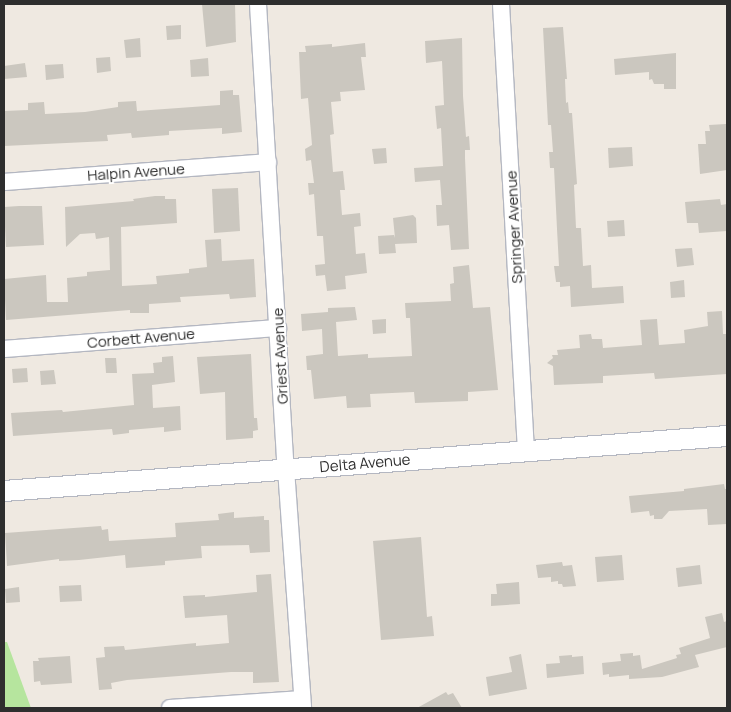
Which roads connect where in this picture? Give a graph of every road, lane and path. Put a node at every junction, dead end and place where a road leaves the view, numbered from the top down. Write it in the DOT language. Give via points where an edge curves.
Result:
graph roads {
  1 [pos="258,4"];
  2 [pos="501,4"];
  3 [pos="268,162"];
  4 [pos="4,182"];
  5 [pos="278,328"];
  6 [pos="4,349"];
  7 [pos="727,436"];
  8 [pos="526,450"];
  9 [pos="286,469"];
  10 [pos="4,491"];
  11 [pos="303,704"];
  12 [pos="170,708"];
  1 -- 3 [label="street, Griest Avenue"];
  2 -- 8 [label="street, Springer Avenue"];
  3 -- 4 [label="street, Halpin Avenue"];
  3 -- 5 [label="street, Griest Avenue"];
  5 -- 6 [label="street, Corbett Avenue"];
  5 -- 9 [label="street, Griest Avenue"];
  7 -- 8 [label="street, Delta Avenue"];
  8 -- 9 [label="street, Delta Avenue"];
  9 -- 10 [label="street, Delta Avenue"];
  9 -- 11 [label="street, Griest Avenue"];
  11 -- 12 [label="street"];
}
